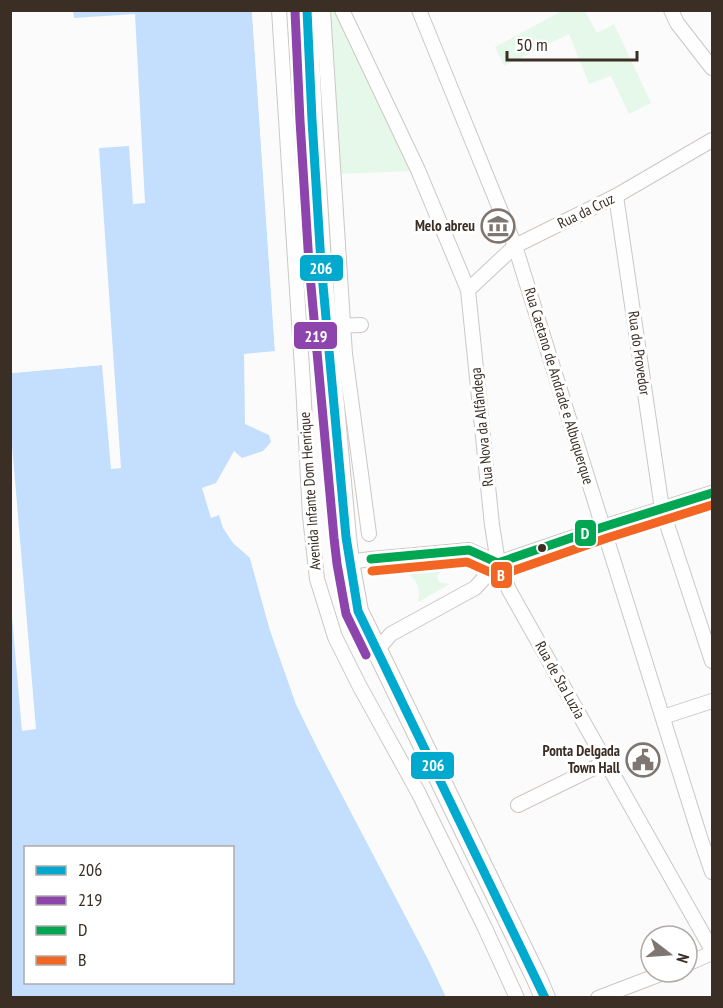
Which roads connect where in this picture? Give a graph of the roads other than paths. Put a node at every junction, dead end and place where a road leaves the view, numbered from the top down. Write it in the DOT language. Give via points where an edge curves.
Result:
graph roads {
  1 [pos="279,10"];
  2 [pos="307,10"];
  3 [pos="323,10"];
  4 [pos="342,10"];
  5 [pos="419,10"];
  6 [pos="671,10"];
  7 [pos="712,68"];
  8 [pos="712,140"];
  9 [pos="616,196"];
  10 [pos="515,246"];
  11 [pos="468,290"];
  12 [pos="361,325"];
  13 [pos="335,326"];
  14 [pos="712,493"];
  15 [pos="662,509"];
  16 [pos="603,527"];
  17 [pos="369,534"];
  18 [pos="349,562"];
  19 [pos="498,562"];
  20 [pos="377,650"];
  21 [pos="712,661"];
  22 [pos="712,701"];
  23 [pos="663,717"];
  24 [pos="606,762"];
  25 [pos="518,805"];
  26 [pos="712,872"];
  27 [pos="712,951"];
  28 [pos="639,982"];
  29 [pos="517,998"];
  30 [pos="545,998"];
  31 [pos="598,998"];
  1 -- 29 [label="street, Avenida Infante Dom Henrique" via="317,579 335,637 423,803"];
  2 -- 13 [label="main road, Avenida Infante Dom Henrique" via="312,120"];
  3 -- 13 [label="street, Avenida Infante Dom Henrique" via="339,269"];
  4 -- 11 [label="street, Rua Nova da Alfândega" via="418,170"];
  5 -- 10 [label="street, Rua Caetano de Andrade e Albuquerque"];
  6 -- 7 [label="street"];
  8 -- 9 [label="street, Rua da Cruz"];
  9 -- 10 [label="street, Rua da Cruz"];
  9 -- 15 [label="street, Rua do Provedor"];
  10 -- 11 [label="street, Rua da Cruz"];
  10 -- 16 [label="street, Rua Caetano de Andrade e Albuquerque"];
  11 -- 19 [label="street, Rua Nova da Alfândega"];
  12 -- 13 [label="street"];
  13 -- 17 [label="street, Avenida Infante Dom Henrique" via="345,354"];
  13 -- 18 [label="main road, Avenida Infante Dom Henrique"];
  14 -- 15 [label="street"];
  15 -- 16 [label="street"];
  15 -- 21 [label="street, Rua do Provedor"];
  16 -- 19 [label="street"];
  16 -- 23 [label="street, Rua Caetano de Andrade e Albuquerque"];
  18 -- 19 [label="street" via="469,550"];
  18 -- 20 [label="main road, Avenida Infante Dom Henrique" via="358,611"];
  19 -- 20 [label="street" via="475,588 392,634"];
  19 -- 24 [label="street, Rua de Sta Luzia" via="509,590"];
  20 -- 30 [label="main road, Avenida Infante Dom Henrique"];
  22 -- 23 [label="street"];
  23 -- 26 [label="street, Rua Caetano de Andrade e Albuquerque" via="694,814 697,837"];
  24 -- 25 [label="street"];
  24 -- 27 [label="street, Rua de Sta Luzia"];
  28 -- 31 [label="street"];
}
